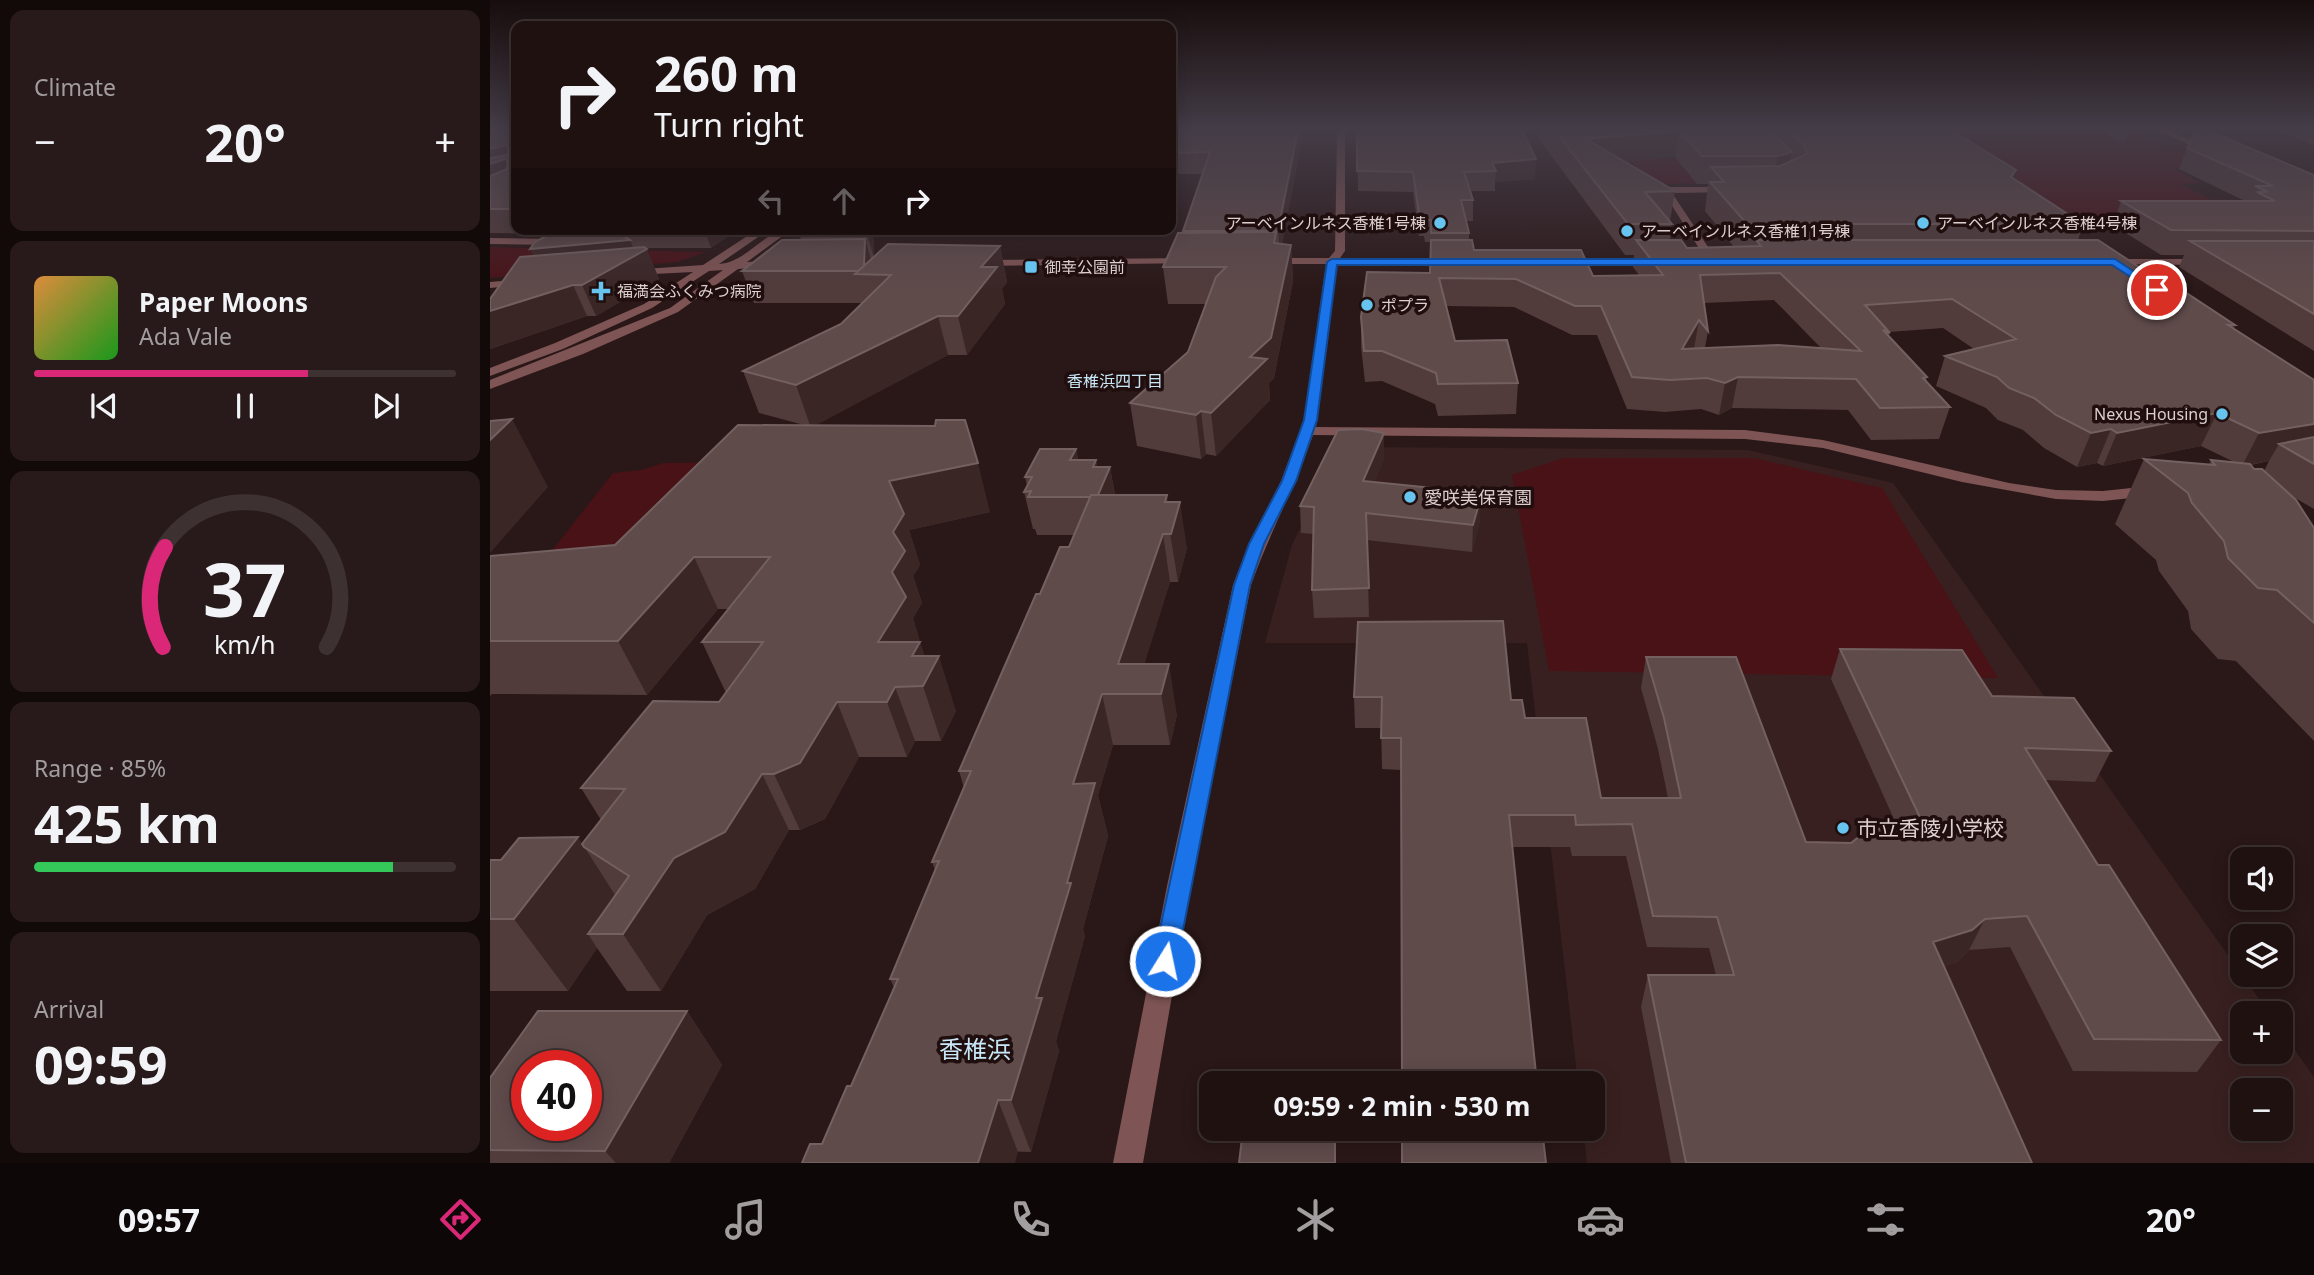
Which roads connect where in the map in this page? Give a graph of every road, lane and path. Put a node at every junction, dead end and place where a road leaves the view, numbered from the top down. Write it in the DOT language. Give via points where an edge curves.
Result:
graph roads {
  1 [pos="1341,184"];
  2 [pos="1739,190"];
  3 [pos="756,235"];
  4 [pos="779,235"];
  5 [pos="490,241"];
  6 [pos="565,242"];
  7 [pos="1201,261"];
  8 [pos="1256,261"];
  9 [pos="1332,262"];
  10 [pos="1468,262"];
  11 [pos="1550,262"];
  12 [pos="1672,262"];
  13 [pos="1699,262"];
  14 [pos="1713,262"];
  15 [pos="1727,262"];
  16 [pos="2221,262"];
  17 [pos="965,263"];
  18 [pos="741,264"];
  19 [pos="781,264"];
  20 [pos="712,265"];
  21 [pos="615,274"];
  22 [pos="2137,277"];
  23 [pos="532,281"];
  24 [pos="490,285"];
  25 [pos="490,372"];
  26 [pos="490,385"];
  27 [pos="1307,431"];
  28 [pos="2171,487"];
  29 [pos="1128,1163"];
  1 -- 9 [label="street" via="1340,251"];
  2 -- 14 [label="street" via="1666,190"];
  3 -- 20 [label="street"];
  4 -- 18 [label="street"];
  5 -- 6 [label="street"];
  7 -- 17 [label="street"];
  8 -- 9 [label="street"];
  9 -- 10 [label="street"];
  9 -- 27 [label="street"];
  11 -- 12 [label="street"];
  13 -- 14 [label="street"];
  14 -- 15 [label="street"];
  16 -- 22 [label="street" via="2108,262"];
  18 -- 19 [label="street"];
  18 -- 20 [label="street"];
  18 -- 26 [label="street" via="674,310"];
  20 -- 21 [label="street"];
  20 -- 25 [label="street" via="628,316"];
  23 -- 24 [label="street"];
  27 -- 28 [label="street" via="1717,433 1826,445 2016,490 2132,494"];
  27 -- 29 [label="street" via="1242,585 1179,886"];
}
